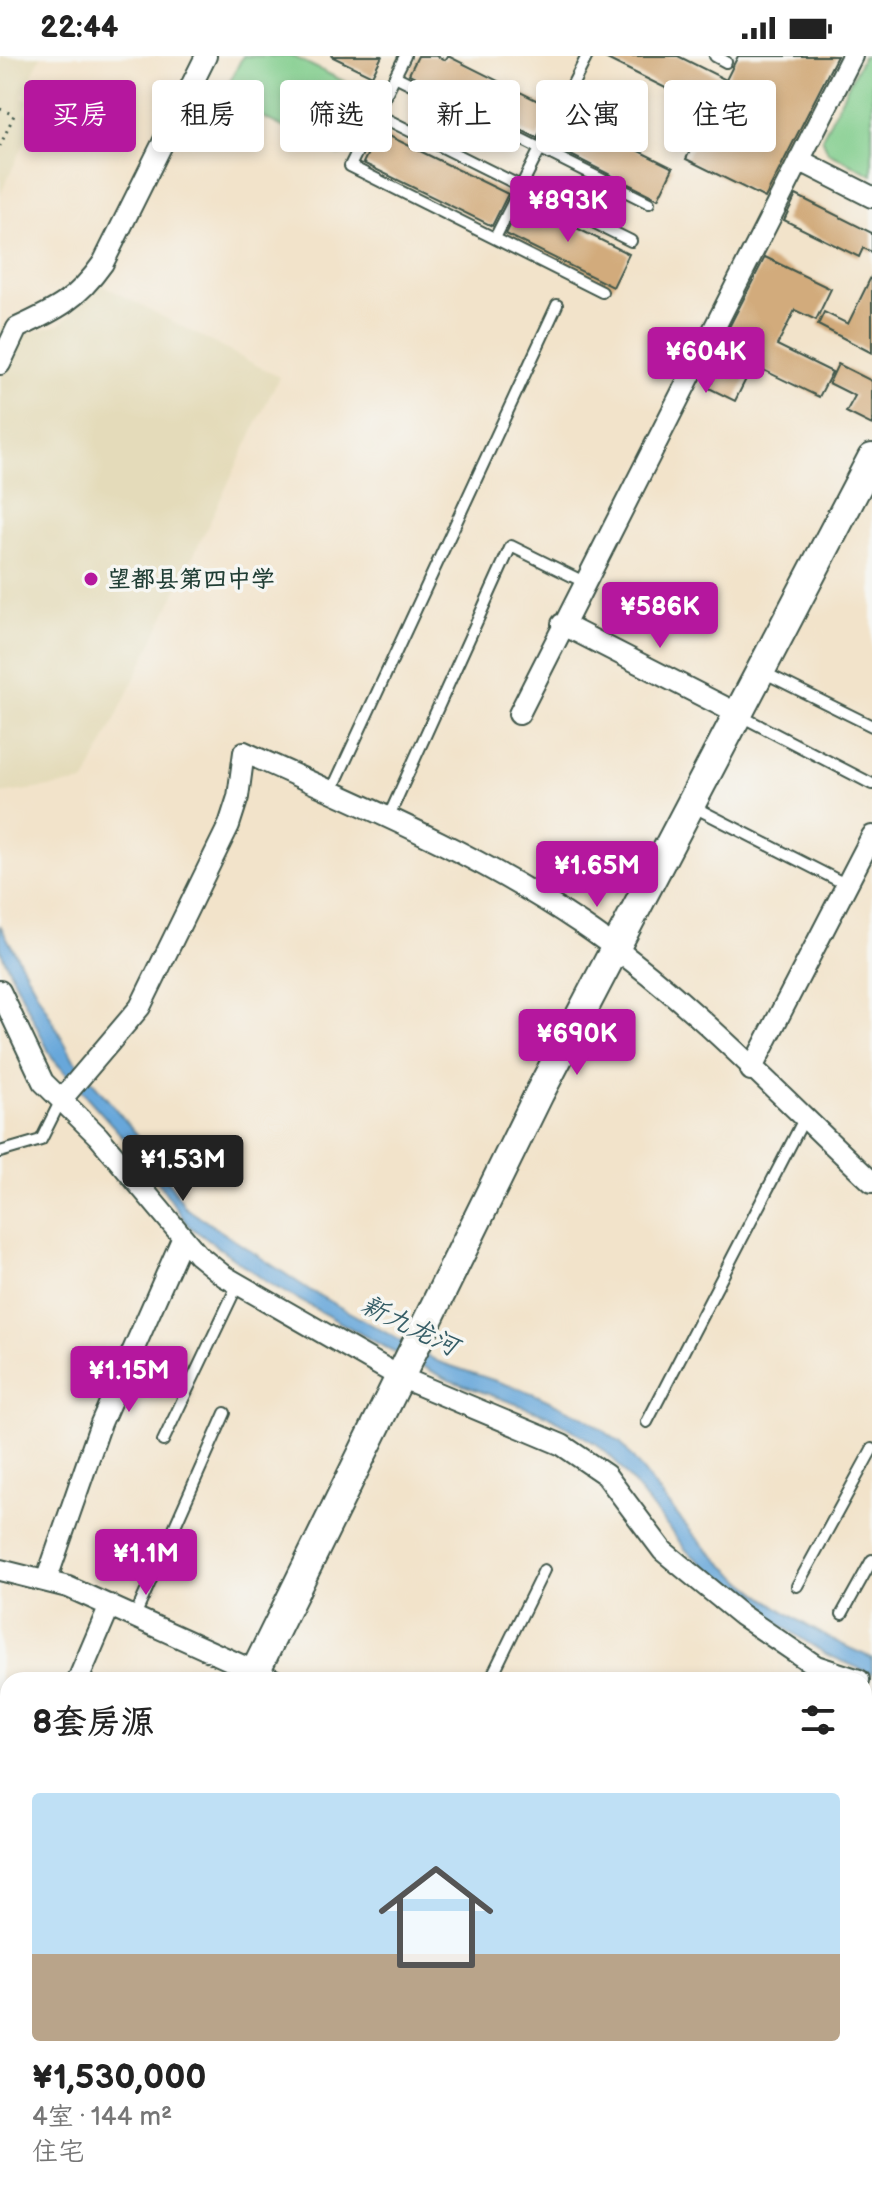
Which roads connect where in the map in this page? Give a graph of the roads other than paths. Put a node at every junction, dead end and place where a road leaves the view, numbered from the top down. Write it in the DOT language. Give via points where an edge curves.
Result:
graph roads {
  1 [pos="206,56"];
  2 [pos="405,56"];
  3 [pos="587,56"];
  4 [pos="715,56"];
  5 [pos="852,56"];
  6 [pos="726,62"];
  7 [pos="395,76"];
  8 [pos="575,80"];
  9 [pos="392,82"];
  10 [pos="392,122"];
  11 [pos="536,146"];
  12 [pos="357,152"];
  13 [pos="538,152"];
  14 [pos="548,152"];
  15 [pos="799,160"];
  16 [pos="521,186"];
  17 [pos="872,197"];
  18 [pos="649,203"];
  19 [pos="495,238"];
  20 [pos="631,241"];
  21 [pos="602,292"];
  22 [pos="557,305"];
  23 [pos="0,364"];
  24 [pos="872,458"];
  25 [pos="584,582"];
  26 [pos="562,624"];
  27 [pos="761,671"];
  28 [pos="519,714"];
  29 [pos="738,714"];
  30 [pos="872,726"];
  31 [pos="872,784"];
  32 [pos="331,792"];
  33 [pos="690,806"];
  34 [pos="388,818"];
  35 [pos="872,836"];
  36 [pos="847,885"];
  37 [pos="614,950"];
  38 [pos="0,991"];
  39 [pos="751,1070"];
  40 [pos="61,1100"];
  41 [pos="804,1119"];
  42 [pos="0,1152"];
  43 [pos="872,1182"];
  44 [pos="183,1237"];
  45 [pos="238,1284"];
  46 [pos="400,1377"];
  47 [pos="225,1413"];
  48 [pos="647,1422"];
  49 [pos="163,1441"];
  50 [pos="872,1449"];
  51 [pos="872,1560"];
  52 [pos="0,1570"];
  53 [pos="544,1570"];
  54 [pos="46,1581"];
  55 [pos="797,1586"];
  56 [pos="110,1605"];
  57 [pos="842,1614"];
  58 [pos="135,1616"];
  59 [pos="81,1672"];
  60 [pos="250,1672"];
  61 [pos="262,1672"];
  62 [pos="494,1672"];
  63 [pos="834,1672"];
  1 -- 23 [label="street" via="91,281 57,311 17,328"];
  2 -- 7 [label="lane"];
  3 -- 8 [label="lane"];
  4 -- 6 [label="lane"];
  5 -- 15 [label="street"];
  7 -- 9 [label="lane"];
  7 -- 11 [label="lane"];
  10 -- 16 [label="lane"];
  12 -- 19 [label="lane" via="350,166"];
  13 -- 16 [label="lane"];
  14 -- 18 [label="lane"];
  15 -- 17 [label="street"];
  15 -- 25 [label="street"];
  16 -- 19 [label="lane"];
  16 -- 20 [label="lane"];
  19 -- 21 [label="lane"];
  22 -- 32 [label="lane"];
  24 -- 27 [label="street"];
  25 -- 26 [label="street"];
  25 -- 34 [label="lane" via="511,546"];
  26 -- 28 [label="street"];
  26 -- 29 [label="street"];
  27 -- 29 [label="street"];
  27 -- 30 [label="lane"];
  29 -- 31 [label="lane"];
  29 -- 33 [label="street"];
  32 -- 34 [label="street"];
  32 -- 40 [label="street" via="244,752 229,825 140,1007"];
  33 -- 36 [label="lane"];
  33 -- 37 [label="street"];
  34 -- 37 [label="street" via="500,872"];
  35 -- 36 [label="street"];
  36 -- 39 [label="street"];
  37 -- 39 [label="street"];
  37 -- 46 [label="street"];
  38 -- 40 [label="street" via="43,1082"];
  39 -- 41 [label="street"];
  40 -- 42 [label="lane" via="41,1140"];
  40 -- 44 [label="street"];
  41 -- 43 [label="street"];
  41 -- 48 [label="lane"];
  44 -- 45 [label="street"];
  44 -- 54 [label="street" via="101,1423"];
  45 -- 46 [label="street"];
  45 -- 49 [label="lane"];
  46 -- 61 [label="street"];
  46 -- 63 [label="street" via="562,1445 606,1475 663,1551 741,1615 816,1666"];
  47 -- 58 [label="lane"];
  50 -- 55 [label="lane"];
  51 -- 57 [label="lane"];
  52 -- 54 [label="street"];
  53 -- 62 [label="lane"];
  54 -- 56 [label="street"];
  56 -- 58 [label="street"];
  56 -- 59 [label="street"];
  58 -- 60 [label="street"];
}
